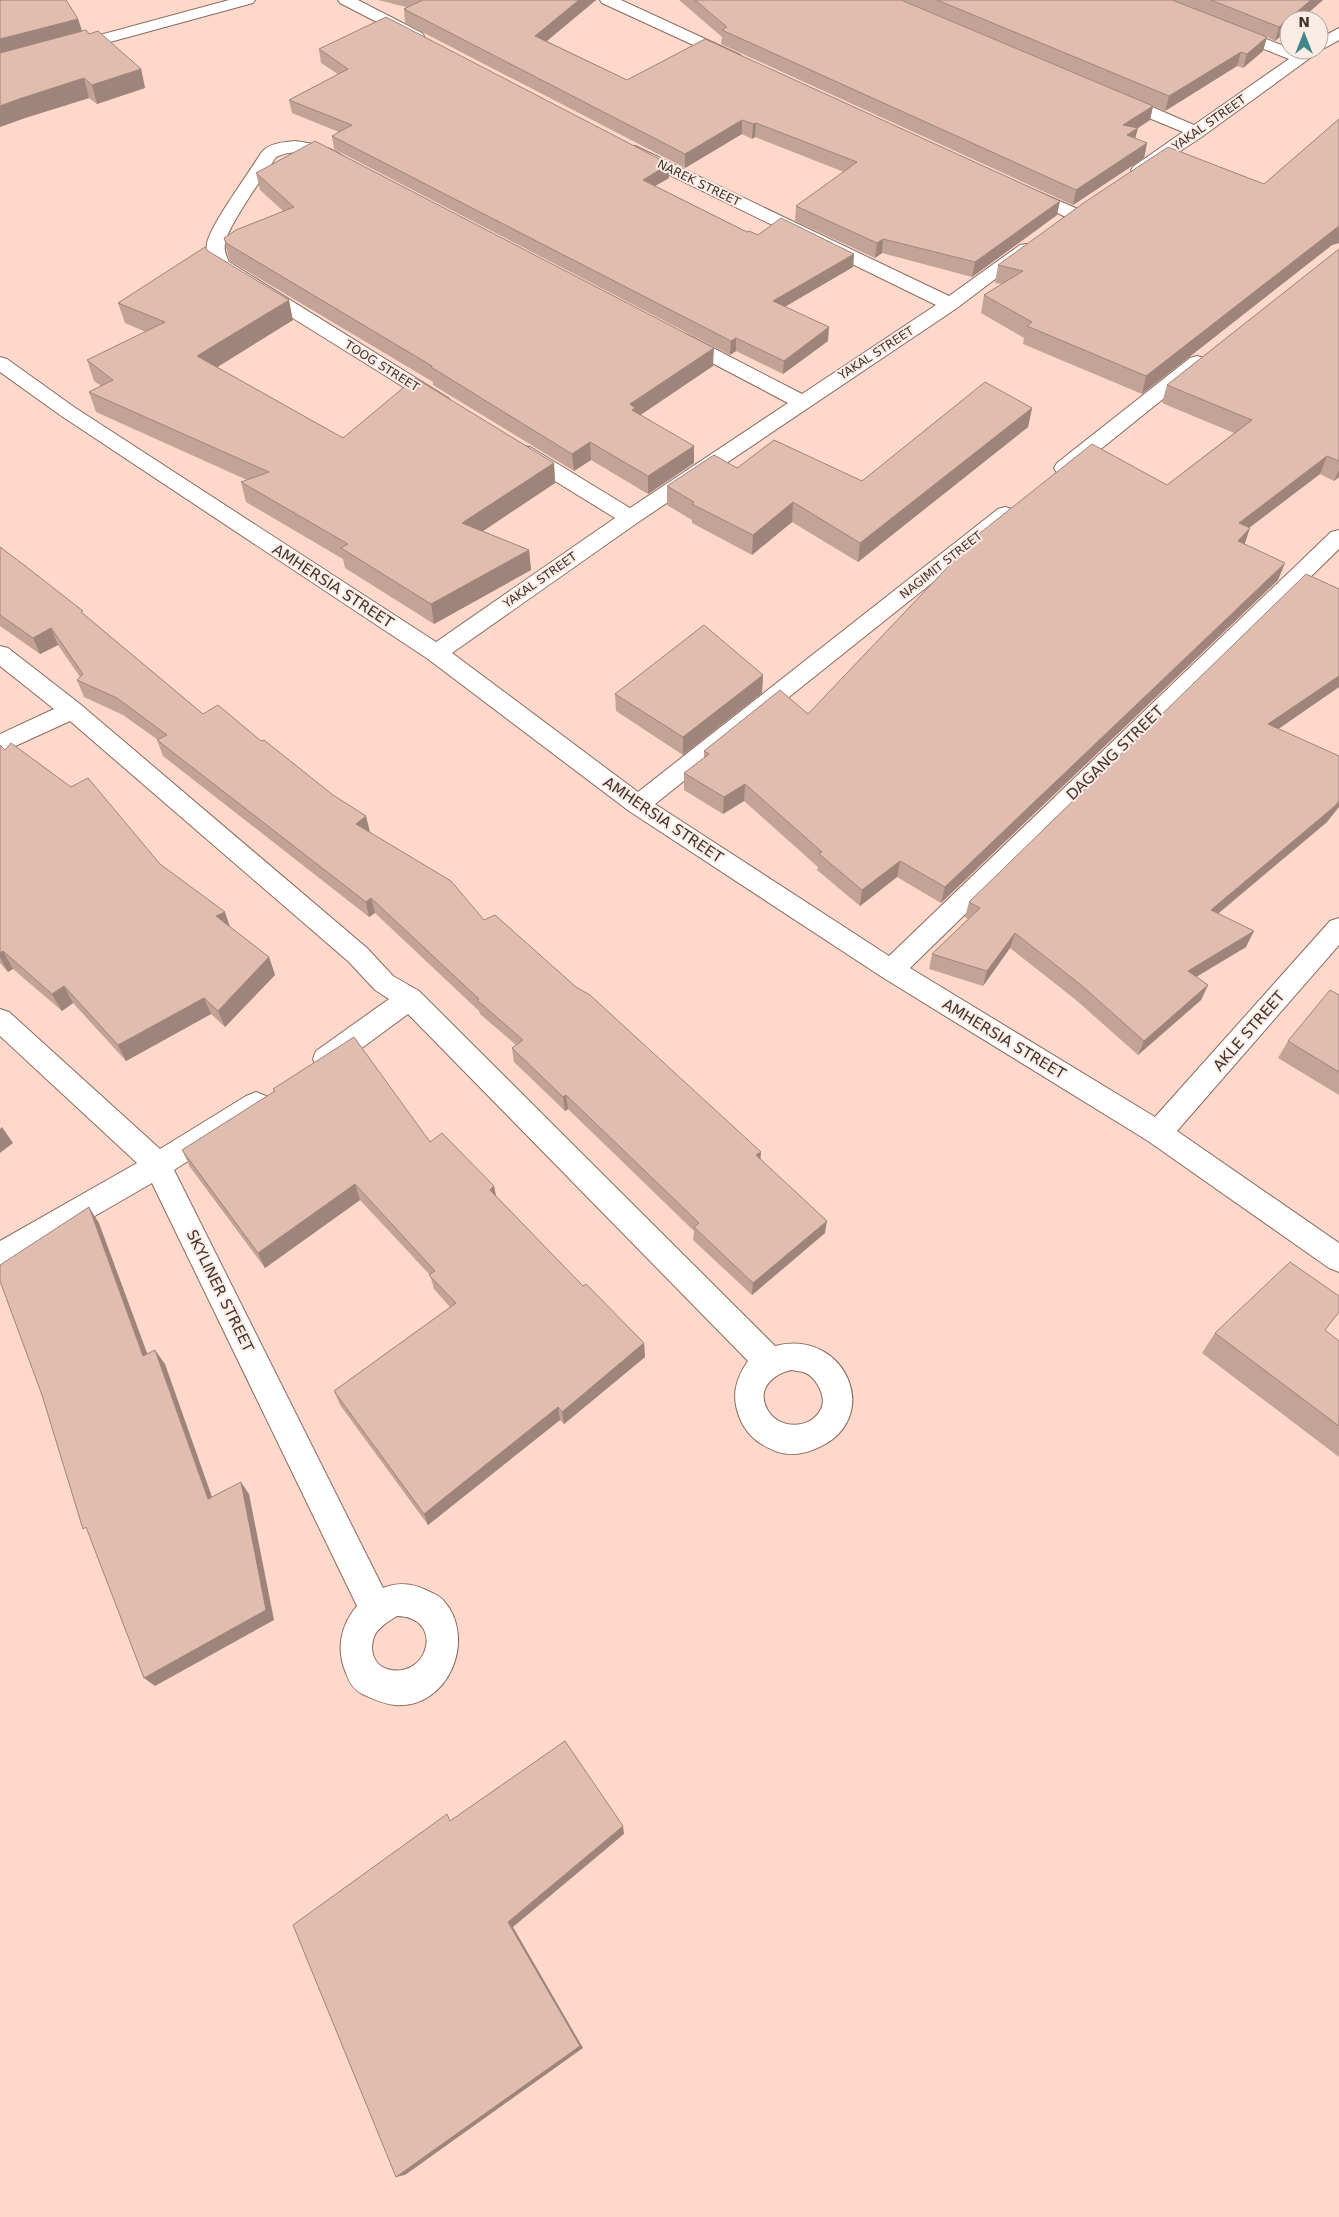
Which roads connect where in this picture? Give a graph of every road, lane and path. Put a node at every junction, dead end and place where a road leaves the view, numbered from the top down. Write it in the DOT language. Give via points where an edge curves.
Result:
graph roads {
  1 [pos="247,0"];
  2 [pos="346,0"];
  3 [pos="608,0"];
  4 [pos="1213,24"];
  5 [pos="432,45"];
  6 [pos="1279,45"];
  7 [pos="1299,60"];
  8 [pos="751,66"];
  9 [pos="0,67"];
  10 [pos="1105,93"];
  11 [pos="1197,132"];
  12 [pos="622,144"];
  13 [pos="355,170"];
  14 [pos="1123,181"];
  15 [pos="1011,185"];
  16 [pos="1090,203"];
  17 [pos="1058,225"];
  18 [pos="950,304"];
  19 [pos="662,329"];
  20 [pos="1214,348"];
  21 [pos="0,363"];
  22 [pos="802,402"];
  23 [pos="454,410"];
  24 [pos="504,441"];
  25 [pos="1051,478"];
  26 [pos="1020,503"];
  27 [pos="630,518"];
  28 [pos="1339,537"];
  29 [pos="436,653"];
  30 [pos="0,654"];
  31 [pos="72,710"];
  32 [pos="0,744"];
  33 [pos="638,805"];
  34 [pos="1339,928"];
  35 [pos="891,970"];
  36 [pos="410,999"];
  37 [pos="0,1020"];
  38 [pos="307,1071"];
  39 [pos="274,1092"];
  40 [pos="1158,1133"];
  41 [pos="158,1165"];
  42 [pos="0,1256"];
  43 [pos="1339,1259"];
  44 [pos="770,1362"];
  45 [pos="376,1610"];
  1 -- 9 [label="street"];
  2 -- 5 [label="street"];
  3 -- 8 [label="street"];
  4 -- 6 [label="street"];
  7 -- 11 [label="street, YAKAL STREET"];
  10 -- 11 [label="street"];
  11 -- 14 [label="street, YAKAL STREET"];
  12 -- 18 [label="street, NAREK STREET"];
  13 -- 23 [label="street, TOOG STREET" via="320,152 295,145 278,148 270,153 223,227 216,243 216,254 221,265"];
  15 -- 17 [label="street"];
  16 -- 17 [label="street, YAKAL STREET"];
  17 -- 18 [label="street, YAKAL STREET"];
  18 -- 22 [label="street, YAKAL STREET"];
  19 -- 22 [label="street"];
  20 -- 25 [label="street"];
  21 -- 29 [label="street, AMHERSIA STREET" via="75,416"];
  22 -- 27 [label="street, YAKAL STREET"];
  24 -- 27 [label="street"];
  26 -- 33 [label="street, NAGIMIT STREET"];
  27 -- 29 [label="street, YAKAL STREET"];
  28 -- 35 [label="street, DAGANG STREET"];
  29 -- 33 [label="street, AMHERSIA STREET"];
  30 -- 31 [label="street"];
  31 -- 32 [label="street"];
  31 -- 36 [label="street" via="358,955 384,983"];
  33 -- 35 [label="street, AMHERSIA STREET"];
  34 -- 40 [label="street, AKLE STREET"];
  35 -- 40 [label="street, AMHERSIA STREET"];
  36 -- 38 [label="street"];
  36 -- 44 [label="street"];
  37 -- 41 [label="street, SKYLINER STREET"];
  39 -- 41 [label="street"];
  40 -- 43 [label="street, AMHERSIA STREET"];
  41 -- 42 [label="street"];
  41 -- 45 [label="street, SKYLINER STREET"];
}
